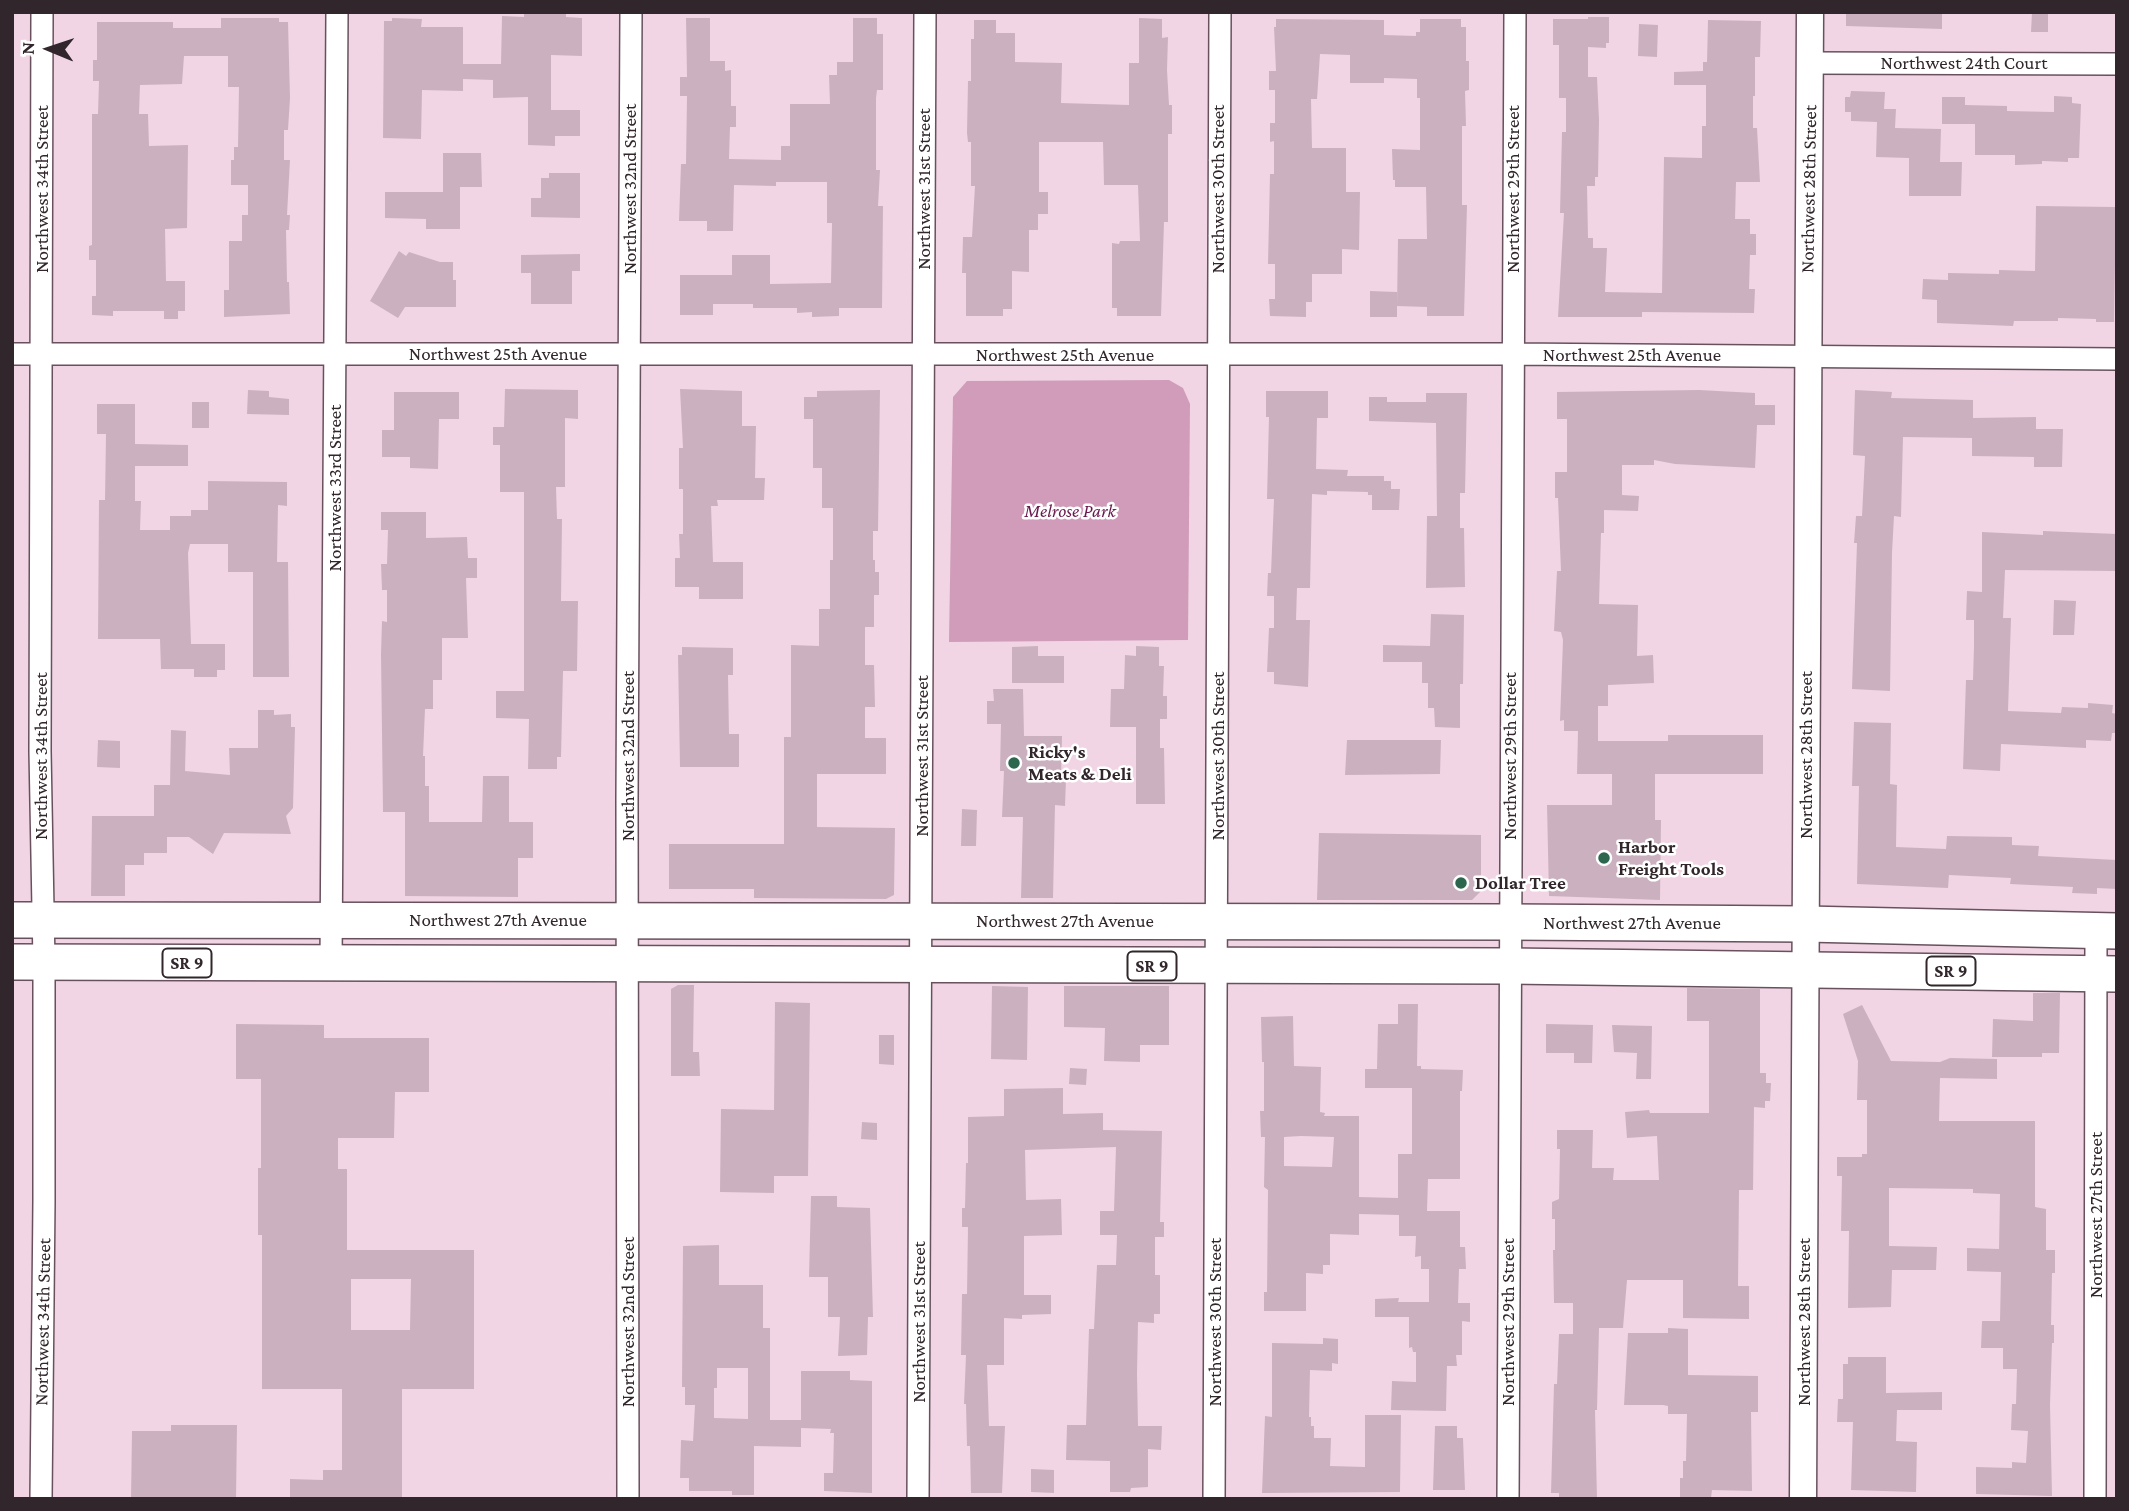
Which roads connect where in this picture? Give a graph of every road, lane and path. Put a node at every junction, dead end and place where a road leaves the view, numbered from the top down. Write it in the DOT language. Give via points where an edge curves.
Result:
graph roads {
  1 [pos="42,12"];
  2 [pos="337,12"];
  3 [pos="631,12"];
  4 [pos="925,12"];
  5 [pos="1220,12"];
  6 [pos="1515,12"];
  7 [pos="1810,12"];
  8 [pos="1811,63"];
  9 [pos="2117,64"];
  10 [pos="336,354"];
  11 [pos="629,354"];
  12 [pos="12,355"];
  13 [pos="42,355"];
  14 [pos="923,355"];
  15 [pos="1217,355"];
  16 [pos="1512,355"];
  17 [pos="1807,357"];
  18 [pos="2117,359"];
  19 [pos="628,919"];
  20 [pos="27,920"];
  21 [pos="332,921"];
  22 [pos="921,921"];
  23 [pos="1217,921"];
  24 [pos="1509,922"];
  25 [pos="1806,925"];
  26 [pos="2106,930"];
  27 [pos="28,962"];
  28 [pos="331,963"];
  29 [pos="628,965"];
  30 [pos="921,965"];
  31 [pos="1217,966"];
  32 [pos="1508,966"];
  33 [pos="1806,970"];
  34 [pos="2106,973"];
  35 [pos="41,1499"];
  36 [pos="628,1499"];
  37 [pos="918,1499"];
  38 [pos="1214,1499"];
  39 [pos="1508,1499"];
  40 [pos="1803,1499"];
  41 [pos="2095,1499"];
  1 -- 13 [label="street, Northwest 34th Street"];
  2 -- 10 [label="street, Northwest 33rd Street"];
  3 -- 11 [label="street, Northwest 32nd Street"];
  4 -- 14 [label="street, Northwest 31st Street"];
  5 -- 15 [label="street, Northwest 30th Street"];
  6 -- 16 [label="street, Northwest 29th Street"];
  7 -- 8 [label="street, Northwest 28th Street"];
  8 -- 9 [label="street, Northwest 24th Court"];
  8 -- 17 [label="street, Northwest 28th Street"];
  10 -- 11 [label="street, Northwest 25th Avenue"];
  10 -- 13 [label="street, Northwest 25th Avenue"];
  10 -- 21 [label="street, Northwest 33rd Street"];
  11 -- 14 [label="street, Northwest 25th Avenue"];
  11 -- 19 [label="street, Northwest 32nd Street"];
  12 -- 13 [label="street, Northwest 25th Avenue"];
  13 -- 20 [label="street, Northwest 34th Street" via="40,738"];
  14 -- 15 [label="street, Northwest 25th Avenue"];
  14 -- 22 [label="street, Northwest 31st Street"];
  15 -- 16 [label="street, Northwest 25th Avenue"];
  15 -- 23 [label="street, Northwest 30th Street"];
  16 -- 17 [label="street, Northwest 25th Avenue"];
  16 -- 24 [label="street, Northwest 29th Street"];
  17 -- 18 [label="street, Northwest 25th Avenue"];
  17 -- 25 [label="street, Northwest 28th Street"];
  19 -- 21 [label="highway, Northwest 27th Avenue / SR 9"];
  19 -- 22 [label="highway, Northwest 27th Avenue / SR 9"];
  19 -- 29 [label="street, Northwest 32nd Street"];
  20 -- 21 [label="highway, Northwest 27th Avenue / SR 9"];
  20 -- 27 [label="street, Northwest 34th Street"];
  21 -- 28 [label="street, Northwest 33rd Street"];
  22 -- 23 [label="highway, Northwest 27th Avenue / SR 9"];
  22 -- 30 [label="street, Northwest 31st Street"];
  23 -- 24 [label="highway, Northwest 27th Avenue / SR 9"];
  23 -- 31 [label="street, Northwest 30th Street"];
  24 -- 25 [label="highway, Northwest 27th Avenue / SR 9"];
  24 -- 32 [label="street, Northwest 29th Street"];
  25 -- 26 [label="highway, Northwest 27th Avenue / SR 9"];
  25 -- 33 [label="street, Northwest 28th Street"];
  26 -- 34 [label="street, Northwest 27th Street"];
  27 -- 28 [label="highway, SR 9"];
  27 -- 35 [label="street, Northwest 34th Street"];
  28 -- 29 [label="highway, SR 9"];
  29 -- 30 [label="highway, SR 9"];
  29 -- 36 [label="street, Northwest 32nd Street"];
  30 -- 31 [label="highway, SR 9"];
  30 -- 37 [label="street, Northwest 31st Street"];
  31 -- 32 [label="highway, SR 9"];
  31 -- 38 [label="street, Northwest 30th Street"];
  32 -- 33 [label="highway, SR 9"];
  32 -- 39 [label="street, Northwest 29th Street"];
  33 -- 34 [label="highway, SR 9"];
  33 -- 40 [label="street, Northwest 28th Street"];
  34 -- 41 [label="street, Northwest 27th Street"];
}
